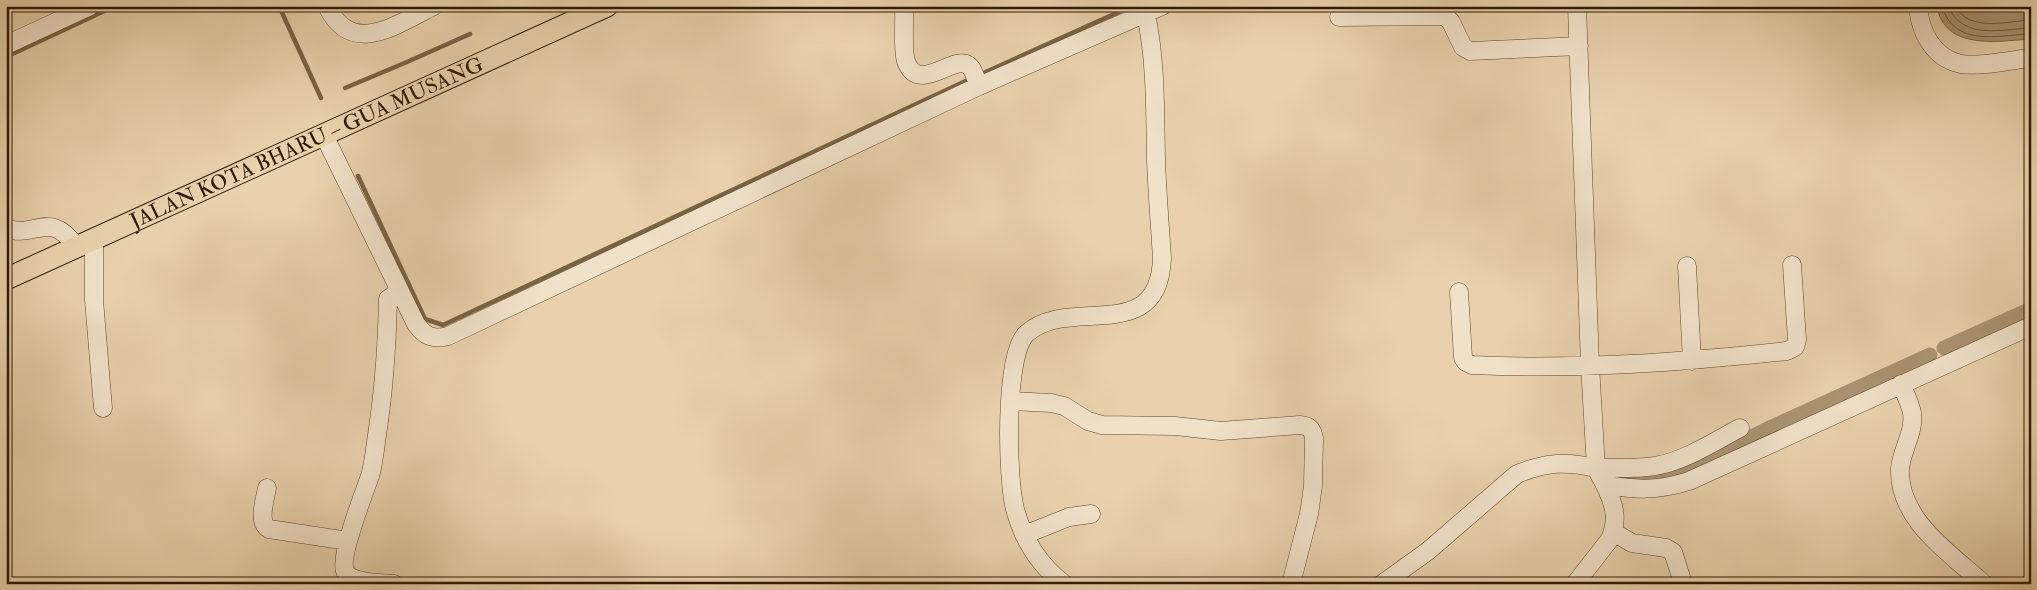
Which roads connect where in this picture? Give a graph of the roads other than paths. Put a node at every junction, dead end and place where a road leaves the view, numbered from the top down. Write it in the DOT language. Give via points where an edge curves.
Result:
graph roads {
  1 [pos="90,6"];
  2 [pos="327,6"];
  3 [pos="434,6"];
  4 [pos="607,6"];
  5 [pos="904,6"];
  6 [pos="1162,6"];
  7 [pos="1577,6"];
  8 [pos="1918,6"];
  9 [pos="1146,14"];
  10 [pos="1339,17"];
  11 [pos="6,45"];
  12 [pos="1578,46"];
  13 [pos="2031,58"];
  14 [pos="976,78"];
  15 [pos="324,135"];
  16 [pos="6,228"];
  17 [pos="85,243"];
  18 [pos="1792,265"];
  19 [pos="1687,266"];
  20 [pos="6,279"];
  21 [pos="398,292"];
  22 [pos="1459,292"];
  23 [pos="2031,326"];
  24 [pos="1692,361"];
  25 [pos="1590,365"];
  26 [pos="1901,384"];
  27 [pos="1010,401"];
  28 [pos="103,408"];
  29 [pos="1740,428"];
  30 [pos="1596,468"];
  31 [pos="1605,485"];
  32 [pos="267,488"];
  33 [pos="1091,514"];
  34 [pos="1613,532"];
  35 [pos="1024,535"];
  36 [pos="348,541"];
  37 [pos="1405,576"];
  38 [pos="1681,576"];
  39 [pos="394,584"];
  40 [pos="1064,584"];
  41 [pos="1291,584"];
  42 [pos="1382,584"];
  43 [pos="1575,584"];
  44 [pos="1984,584"];
  1 -- 11 [label="street"];
  2 -- 3 [label="street" via="342,28 350,33 368,35"];
  4 -- 15 [label="main road, JALAN KOTA BHARU – GUA MUSANG"];
  5 -- 14 [label="street" via="904,54 909,68 921,75 966,64"];
  6 -- 9 [label="street"];
  7 -- 12 [label="street"];
  8 -- 13 [label="street" via="1919,22 1926,39 1953,61 1972,64"];
  9 -- 14 [label="street"];
  9 -- 27 [label="street" via="1154,83 1162,258 1156,289 1134,309 1055,320 1026,334 1012,368"];
  10 -- 12 [label="street" via="1445,16 1463,47 1470,50"];
  12 -- 25 [label="street"];
  14 -- 21 [label="street" via="448,336 432,338 422,333"];
  15 -- 17 [label="main road, JALAN KOTA BHARU – GUA MUSANG"];
  15 -- 21 [label="street"];
  16 -- 17 [label="street" via="54,228"];
  17 -- 20 [label="main road, JALAN KOTA BHARU – GUA MUSANG"];
  17 -- 28 [label="street" via="94,300"];
  18 -- 24 [label="street" via="1795,347 1788,351"];
  19 -- 24 [label="street"];
  21 -- 36 [label="street" via="388,299 381,406 371,472"];
  22 -- 25 [label="street" via="1462,350 1466,362 1499,366"];
  23 -- 26 [label="street"];
  24 -- 25 [label="street"];
  25 -- 30 [label="street"];
  26 -- 31 [label="street" via="1689,481 1638,490"];
  26 -- 44 [label="street" via="1912,414 1900,469 1909,506 1933,539"];
  27 -- 35 [label="street" via="1010,473 1015,508"];
  27 -- 41 [label="street" via="1064,406 1088,421 1102,425 1175,426 1221,431 1308,426 1313,430 1314,438 1312,495"];
  29 -- 30 [label="street" via="1678,459 1656,466"];
  30 -- 31 [label="street"];
  30 -- 37 [label="street" via="1566,462 1517,474 1428,551"];
  31 -- 34 [label="street" via="1614,503 1616,521"];
  32 -- 36 [label="street" via="264,527"];
  33 -- 35 [label="street" via="1069,516"];
  34 -- 38 [label="street" via="1632,543 1673,552"];
  34 -- 43 [label="street"];
  35 -- 40 [label="street" via="1039,562"];
  36 -- 39 [label="street" via="344,562 347,574 358,580"];
  37 -- 42 [label="street"];
}
